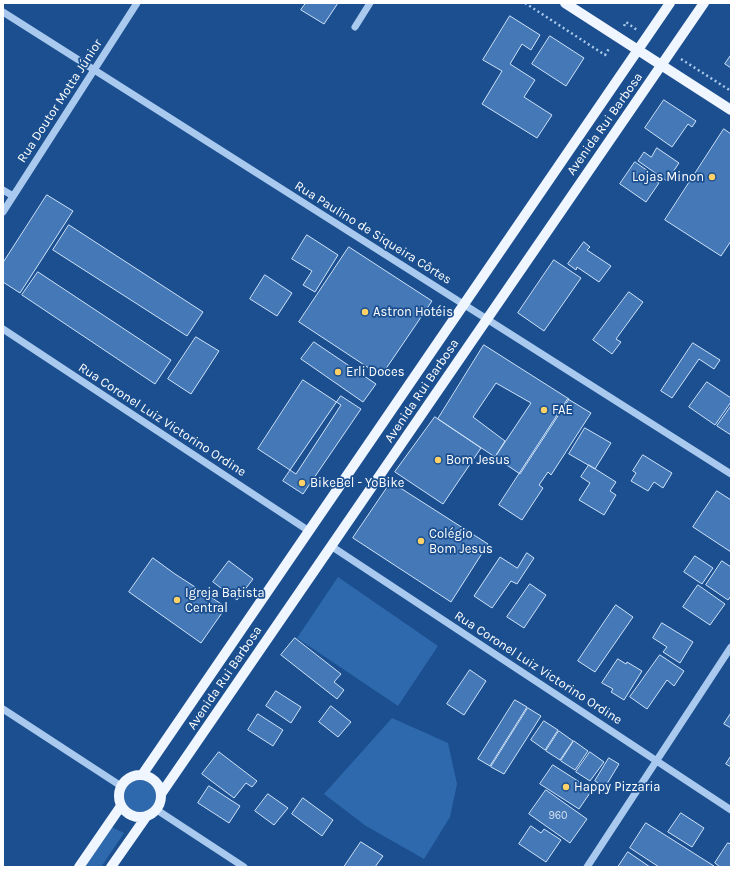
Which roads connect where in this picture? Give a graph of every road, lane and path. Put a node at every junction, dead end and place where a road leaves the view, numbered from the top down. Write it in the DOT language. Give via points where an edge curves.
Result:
graph roads {
  1 [pos="137,3"];
  2 [pos="370,3"];
  3 [pos="525,3"];
  4 [pos="565,3"];
  5 [pos="670,3"];
  6 [pos="704,3"];
  7 [pos="3,12"];
  8 [pos="626,22"];
  9 [pos="355,27"];
  10 [pos="617,36"];
  11 [pos="638,50"];
  12 [pos="689,64"];
  13 [pos="661,65"];
  14 [pos="94,70"];
  15 [pos="731,91"];
  16 [pos="731,110"];
  17 [pos="3,190"];
  18 [pos="13,196"];
  19 [pos="3,212"];
  20 [pos="464,304"];
  21 [pos="487,319"];
  22 [pos="3,330"];
  23 [pos="731,474"];
  24 [pos="309,531"];
  25 [pos="331,546"];
  26 [pos="731,647"];
  27 [pos="3,709"];
  28 [pos="657,761"];
  29 [pos="142,774"];
  30 [pos="121,786"];
  31 [pos="161,794"];
  32 [pos="121,806"];
  33 [pos="157,810"];
  34 [pos="731,810"];
  35 [pos="146,817"];
  36 [pos="79,867"];
  37 [pos="111,867"];
  38 [pos="244,867"];
  39 [pos="587,867"];
  1 -- 14 [label="street, Rua Doutor Motta Júnior"];
  2 -- 9 [label="street"];
  3 -- 10 [label="path" via="605,55"];
  4 -- 10 [label="main road"];
  5 -- 11 [label="main road, Avenida Rui Barbosa"];
  6 -- 13 [label="main road, Avenida Rui Barbosa"];
  7 -- 14 [label="street, Rua Paulino de Siqueira Côrtes"];
  8 -- 10 [label="path"];
  10 -- 11 [label="main road"];
  11 -- 13 [label="main road"];
  11 -- 20 [label="main road, Avenida Rui Barbosa"];
  12 -- 15 [label="path"];
  13 -- 16 [label="main road"];
  13 -- 21 [label="main road, Avenida Rui Barbosa"];
  14 -- 18 [label="street, Rua Doutor Motta Júnior"];
  14 -- 20 [label="street, Rua Paulino de Siqueira Côrtes"];
  17 -- 18 [label="street"];
  18 -- 19 [label="street, Rua Doutor Motta Júnior"];
  20 -- 21 [label="street, Rua Paulino de Siqueira Côrtes"];
  20 -- 24 [label="main road, Avenida Rui Barbosa"];
  21 -- 23 [label="street, Rua Paulino de Siqueira Côrtes"];
  21 -- 25 [label="main road, Avenida Rui Barbosa"];
  22 -- 24 [label="street, Rua Coronel Luiz Victorino Ordine"];
  24 -- 29 [label="main road, Avenida Rui Barbosa"];
  25 -- 28 [label="street, Rua Coronel Luiz Victorino Ordine"];
  25 -- 31 [label="main road, Avenida Rui Barbosa"];
  26 -- 28 [label="street"];
  27 -- 30 [label="street"];
  28 -- 34 [label="street, Rua Coronel Luiz Victorino Ordine"];
  28 -- 39 [label="street"];
  29 -- 30 [label="main road" via="128,778"];
  29 -- 31 [label="main road" via="155,781"];
  30 -- 32 [label="main road" via="118,796"];
  31 -- 33 [label="main road"];
  32 -- 35 [label="main road" via="131,816"];
  32 -- 36 [label="main road"];
  33 -- 35 [label="main road"];
  33 -- 38 [label="street"];
  35 -- 37 [label="main road"];
}
